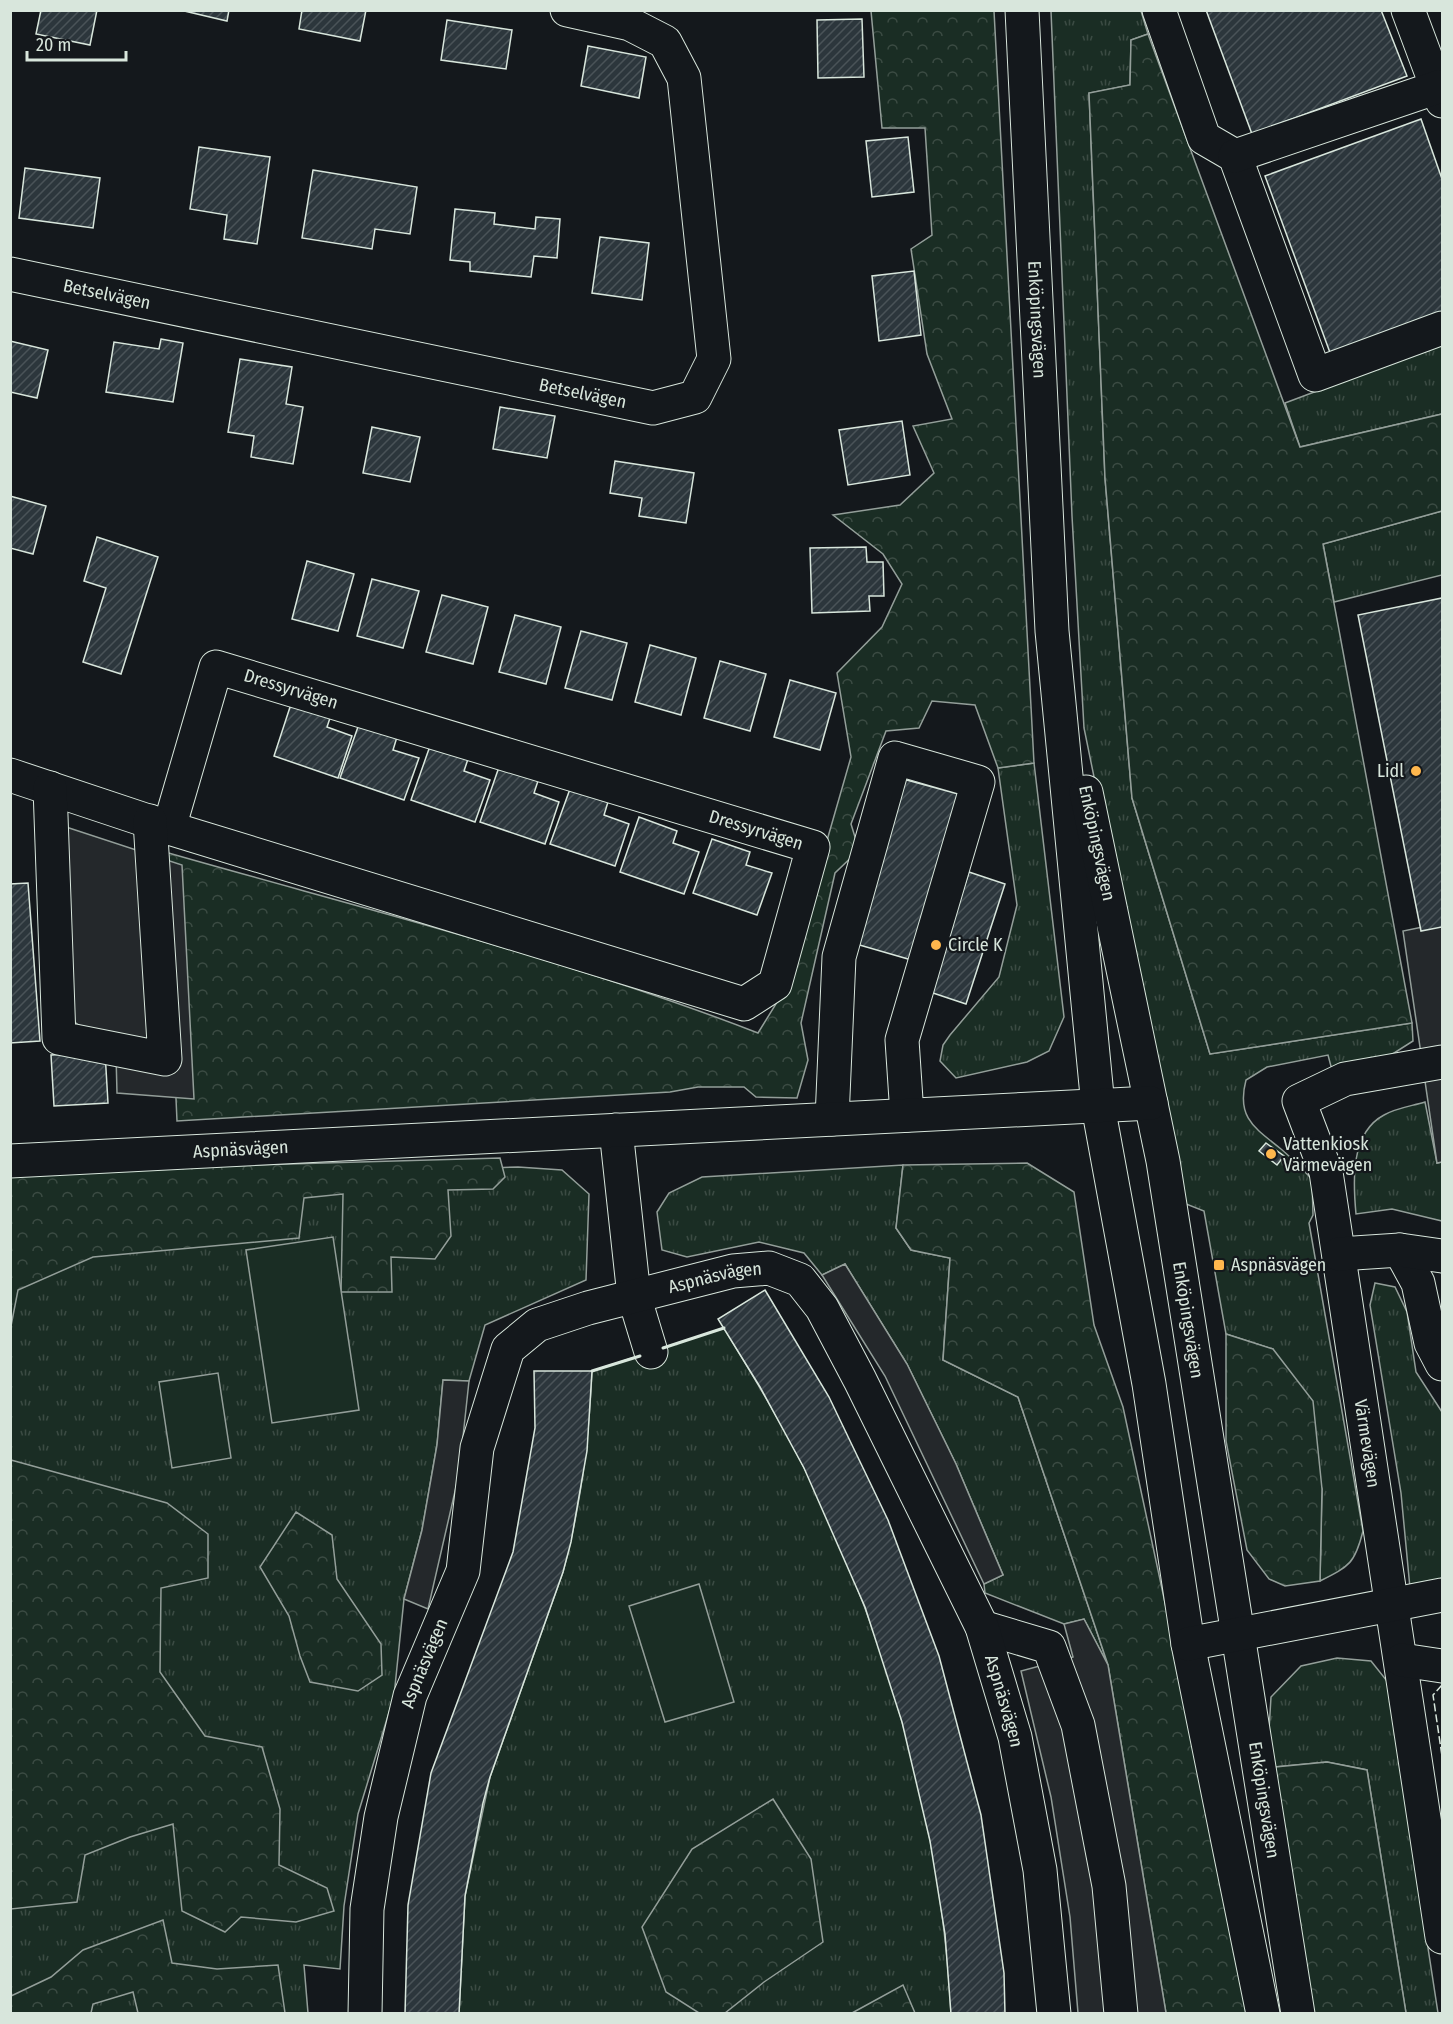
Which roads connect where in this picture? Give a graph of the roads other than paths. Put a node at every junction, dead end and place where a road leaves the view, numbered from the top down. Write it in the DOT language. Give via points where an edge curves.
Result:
graph roads {
  1 [pos="567,10"];
  2 [pos="1022,10"];
  3 [pos="1160,10"];
  4 [pos="1408,10"];
  5 [pos="1440,94"];
  6 [pos="1235,156"];
  7 [pos="10,274"];
  8 [pos="1443,328"];
  9 [pos="1052,631"];
  10 [pos="10,775"];
  11 [pos="50,788"];
  12 [pos="160,824"];
  13 [pos="1443,1062"];
  14 [pos="1151,1103"];
  15 [pos="1098,1106"];
  16 [pos="907,1115"];
  17 [pos="832,1119"];
  18 [pos="616,1130"];
  19 [pos="10,1161"];
  20 [pos="1400,1250"];
  21 [pos="1339,1254"];
  22 [pos="1443,1256"];
  23 [pos="634,1296"];
  24 [pos="651,1352"];
  25 [pos="1443,1364"];
  26 [pos="1443,1595"];
  27 [pos="1392,1604"];
  28 [pos="982,1628"];
  29 [pos="1238,1634"];
  30 [pos="1188,1644"];
  31 [pos="1402,1660"];
  32 [pos="1443,1666"];
  33 [pos="1443,1936"];
  34 [pos="365,2013"];
  35 [pos="1054,2013"];
  36 [pos="1121,2013"];
  37 [pos="1263,2013"];
  38 [pos="1298,2013"];
  1 -- 7 [label="street, Betselvägen" via="630,24 665,42 684,78 714,359 695,397 653,408"];
  2 -- 9 [label="street, Enköpingsvägen"];
  3 -- 6 [label="street" via="1204,138"];
  4 -- 5 [label="street"];
  5 -- 6 [label="street"];
  6 -- 8 [label="street" via="1315,375"];
  9 -- 14 [label="street, Enköpingsvägen"];
  9 -- 15 [label="street, Enköpingsvägen"];
  10 -- 11 [label="street, Dressyrvägen"];
  11 -- 12 [label="street, Dressyrvägen"];
  11 -- 12 [label="street" via="59,1038 165,1059"];
  12 -- 12 [label="street, Dressyrvägen" via="744,1004 775,984 813,847 216,667"];
  13 -- 21 [label="street, Värmevägen" via="1345,1079 1299,1101 1326,1172"];
  14 -- 15 [label="street, Aspnäsvägen"];
  14 -- 29 [label="street, Enköpingsvägen"];
  15 -- 16 [label="street, Aspnäsvägen"];
  15 -- 30 [label="street, Enköpingsvägen" via="1149,1384"];
  16 -- 17 [label="street, Aspnäsvägen"];
  16 -- 17 [label="street" via="902,1040 978,782 896,758 839,957"];
  17 -- 18 [label="street, Aspnäsvägen"];
  18 -- 19 [label="street, Aspnäsvägen"];
  18 -- 23 [label="street"];
  20 -- 21 [label="street"];
  20 -- 22 [label="street"];
  20 -- 25 [label="street" via="1418,1283 1431,1343"];
  21 -- 27 [label="street, Värmevägen"];
  23 -- 24 [label="street"];
  23 -- 28 [label="street, Aspnäsvägen" via="733,1271 769,1268 800,1280 822,1308 860,1380"];
  23 -- 34 [label="street, Aspnäsvägen" via="537,1325 508,1349 477,1448 463,1571 410,1696 381,1817 367,1909"];
  26 -- 27 [label="street"];
  27 -- 29 [label="street"];
  27 -- 31 [label="street, Värmevägen"];
  28 -- 35 [label="street, Aspnäsvägen" via="1015,1737 1040,1870"];
  28 -- 36 [label="street" via="1049,1647 1078,1725 1109,1886"];
  29 -- 30 [label="street"];
  29 -- 38 [label="street, Enköpingsvägen"];
  30 -- 37 [label="street, Enköpingsvägen"];
  31 -- 32 [label="street"];
  31 -- 33 [label="street, Värmevägen"];
}
